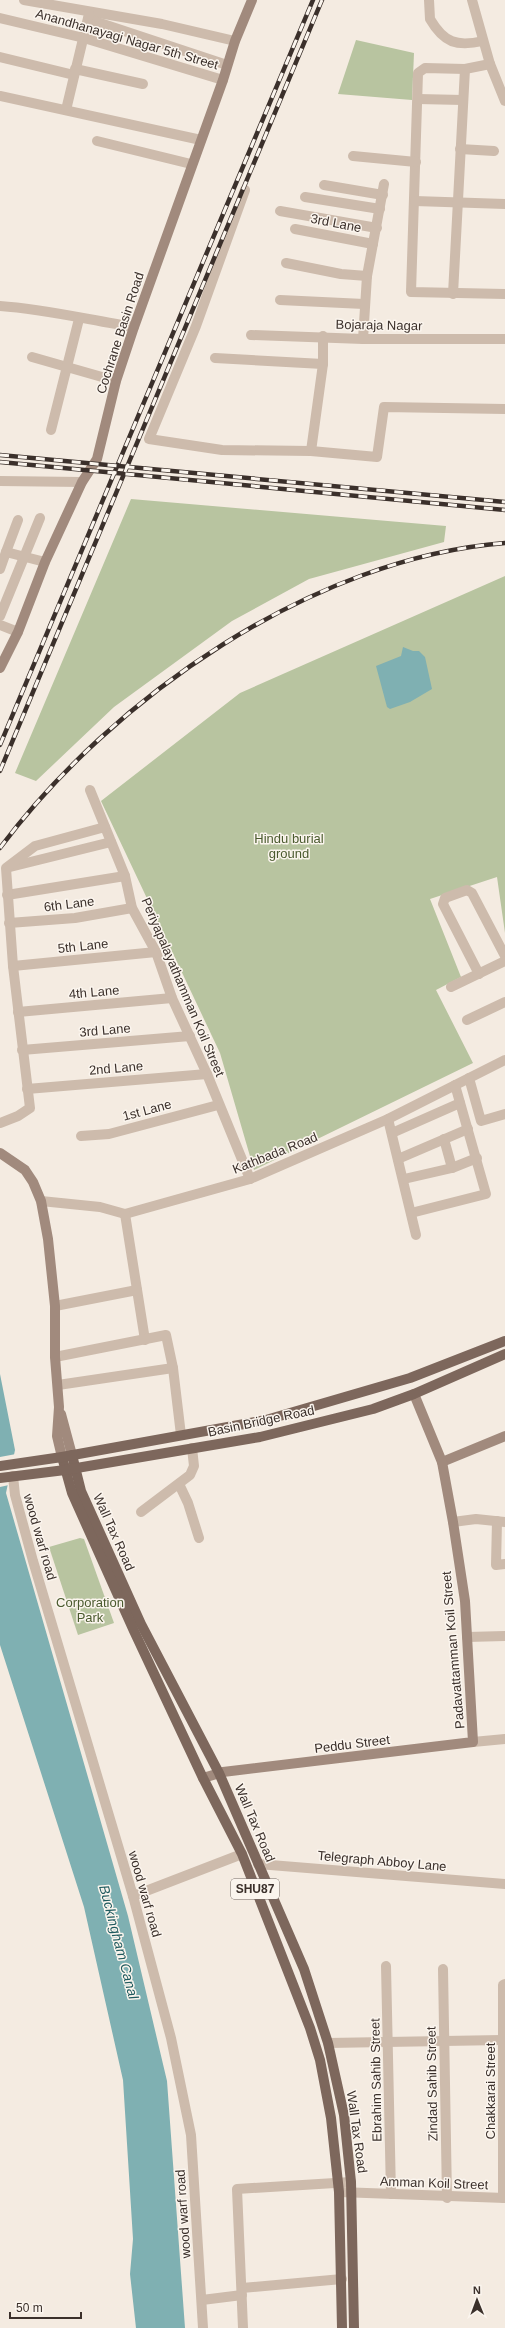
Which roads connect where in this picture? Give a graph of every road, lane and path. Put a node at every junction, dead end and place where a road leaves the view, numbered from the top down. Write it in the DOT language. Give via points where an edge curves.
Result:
graph roads {
  1 [pos="24,0"];
  2 [pos="252,0"];
  3 [pos="429,0"];
  4 [pos="472,0"];
  5 [pos="89,14"];
  6 [pos="0,18"];
  7 [pos="84,38"];
  8 [pos="483,40"];
  9 [pos="235,41"];
  10 [pos="0,57"];
  11 [pos="490,64"];
  12 [pos="227,65"];
  13 [pos="464,69"];
  14 [pos="75,72"];
  15 [pos="223,80"];
  16 [pos="143,84"];
  17 [pos="0,96"];
  18 [pos="418,99"];
  19 [pos="463,100"];
  20 [pos="505,101"];
  21 [pos="66,110"];
  22 [pos="201,140"];
  23 [pos="97,141"];
  24 [pos="460,149"];
  25 [pos="494,151"];
  26 [pos="353,156"];
  27 [pos="416,162"];
  28 [pos="191,164"];
  29 [pos="324,184"];
  30 [pos="384,184"];
  31 [pos="245,190"];
  32 [pos="383,195"];
  33 [pos="305,197"];
  34 [pos="416,201"];
  35 [pos="456,204"];
  36 [pos="505,204"];
  37 [pos="380,210"];
  38 [pos="280,211"];
  39 [pos="376,228"];
  40 [pos="295,229"];
  41 [pos="373,244"];
  42 [pos="286,263"];
  43 [pos="367,276"];
  44 [pos="453,294"];
  45 [pos="505,294"];
  46 [pos="280,300"];
  47 [pos="364,304"];
  48 [pos="0,306"];
  49 [pos="79,319"];
  50 [pos="134,327"];
  51 [pos="252,335"];
  52 [pos="323,336"];
  53 [pos="363,339"];
  54 [pos="505,339"];
  55 [pos="32,357"];
  56 [pos="215,358"];
  57 [pos="323,364"];
  58 [pos="67,367"];
  59 [pos="116,381"];
  60 [pos="505,409"];
  61 [pos="51,430"];
  62 [pos="311,451"];
  63 [pos="0,481"];
  64 [pos="82,482"];
  65 [pos="40,518"];
  66 [pos="18,520"];
  67 [pos="6,552"];
  68 [pos="24,556"];
  69 [pos="45,562"];
  70 [pos="0,569"];
  71 [pos="0,616"];
  72 [pos="0,625"];
  73 [pos="18,632"];
  74 [pos="0,668"];
  75 [pos="90,790"];
  76 [pos="105,827"];
  77 [pos="111,842"];
  78 [pos="6,868"];
  79 [pos="124,876"];
  80 [pos="7,894"];
  81 [pos="132,908"];
  82 [pos="9,923"];
  83 [pos="156,952"];
  84 [pos="505,956"];
  85 [pos="505,961"];
  86 [pos="12,966"];
  87 [pos="479,974"];
  88 [pos="451,987"];
  89 [pos="172,998"];
  90 [pos="505,1002"];
  91 [pos="18,1012"];
  92 [pos="467,1020"];
  93 [pos="190,1036"];
  94 [pos="22,1050"];
  95 [pos="505,1060"];
  96 [pos="207,1074"];
  97 [pos="469,1078"];
  98 [pos="455,1085"];
  99 [pos="27,1089"];
  100 [pos="460,1103"];
  101 [pos="218,1105"];
  102 [pos="505,1114"];
  103 [pos="388,1119"];
  104 [pos="0,1123"];
  105 [pos="468,1129"];
  106 [pos="392,1133"];
  107 [pos="81,1136"];
  108 [pos="444,1139"];
  109 [pos="0,1153"];
  110 [pos="477,1158"];
  111 [pos="398,1159"];
  112 [pos="452,1168"];
  113 [pos="250,1179"];
  114 [pos="404,1179"];
  115 [pos="41,1201"];
  116 [pos="411,1213"];
  117 [pos="125,1214"];
  118 [pos="416,1235"];
  119 [pos="137,1290"];
  120 [pos="55,1306"];
  121 [pos="145,1340"];
  122 [pos="505,1341"];
  123 [pos="505,1354"];
  124 [pos="55,1357"];
  125 [pos="173,1368"];
  126 [pos="58,1385"];
  127 [pos="414,1394"];
  128 [pos="256,1421"];
  129 [pos="181,1435"];
  130 [pos="505,1436"];
  131 [pos="260,1437"];
  132 [pos="192,1448"];
  133 [pos="67,1456"];
  134 [pos="442,1462"];
  135 [pos="0,1466"];
  136 [pos="75,1468"];
  137 [pos="64,1470"];
  138 [pos="12,1476"];
  139 [pos="0,1478"];
  140 [pos="178,1484"];
  141 [pos="141,1512"];
  142 [pos="501,1521"];
  143 [pos="453,1522"];
  144 [pos="199,1538"];
  145 [pos="505,1564"];
  146 [pos="505,1636"];
  147 [pos="467,1637"];
  148 [pos="505,1739"];
  149 [pos="474,1742"];
  150 [pos="219,1773"];
  151 [pos="203,1778"];
  152 [pos="242,1854"];
  153 [pos="258,1864"];
  154 [pos="505,1884"];
  155 [pos="132,1896"];
  156 [pos="386,1966"];
  157 [pos="443,1969"];
  158 [pos="505,1984"];
  159 [pos="445,2039"];
  160 [pos="502,2040"];
  161 [pos="388,2041"];
  162 [pos="328,2043"];
  163 [pos="338,2187"];
  164 [pos="351,2187"];
  165 [pos="391,2194"];
  166 [pos="447,2198"];
  167 [pos="504,2198"];
  168 [pos="342,2279"];
  169 [pos="242,2291"];
  170 [pos="202,2300"];
  171 [pos="202,2328"];
  172 [pos="243,2328"];
  173 [pos="342,2328"];
  174 [pos="354,2328"];
  1 -- 5 [label="street"];
  2 -- 9 [label="main road, Cochrane Basin Road"];
  3 -- 8 [label="street" via="430,19 449,40 465,45"];
  4 -- 8 [label="street"];
  5 -- 7 [label="street"];
  5 -- 9 [label="street"];
  5 -- 12 [label="street"];
  6 -- 7 [label="street, Anandhanayagi Nagar 5th Street"];
  7 -- 14 [label="street"];
  7 -- 15 [label="street, Anandhanayagi Nagar 5th Street"];
  8 -- 11 [label="street"];
  9 -- 12 [label="main road, Cochrane Basin Road"];
  10 -- 14 [label="street"];
  11 -- 13 [label="street"];
  11 -- 20 [label="street"];
  12 -- 15 [label="main road, Cochrane Basin Road"];
  13 -- 18 [label="street" via="421,70 418,73"];
  13 -- 19 [label="street"];
  14 -- 16 [label="street"];
  14 -- 21 [label="street"];
  15 -- 22 [label="main road, Cochrane Basin Road"];
  17 -- 21 [label="street"];
  18 -- 19 [label="street"];
  18 -- 27 [label="street"];
  19 -- 24 [label="street"];
  21 -- 22 [label="street"];
  22 -- 28 [label="main road, Cochrane Basin Road"];
  23 -- 28 [label="street"];
  24 -- 25 [label="street"];
  24 -- 35 [label="street"];
  26 -- 27 [label="street"];
  27 -- 34 [label="street"];
  28 -- 50 [label="main road, Cochrane Basin Road"];
  29 -- 32 [label="street"];
  30 -- 32 [label="street"];
  31 -- 62 [label="street" via="196,326 149,438 222,450"];
  32 -- 37 [label="street"];
  33 -- 37 [label="street"];
  34 -- 35 [label="street"];
  34 -- 44 [label="street" via="411,292"];
  35 -- 36 [label="street"];
  35 -- 44 [label="street"];
  37 -- 39 [label="street"];
  38 -- 39 [label="street"];
  39 -- 41 [label="street"];
  40 -- 41 [label="street, 3rd Lane"];
  41 -- 43 [label="street"];
  42 -- 43 [label="street" via="341,274"];
  43 -- 47 [label="street"];
  44 -- 45 [label="street"];
  46 -- 47 [label="street"];
  47 -- 53 [label="street"];
  48 -- 49 [label="street" via="31,308"];
  49 -- 50 [label="street"];
  49 -- 58 [label="street"];
  50 -- 59 [label="main road, Cochrane Basin Road"];
  51 -- 52 [label="street, Bojaraja Nagar"];
  52 -- 53 [label="street, Bojaraja Nagar"];
  52 -- 57 [label="street"];
  53 -- 54 [label="street, Bojaraja Nagar"];
  55 -- 58 [label="street"];
  56 -- 57 [label="street"];
  57 -- 62 [label="street"];
  58 -- 59 [label="street"];
  58 -- 61 [label="street"];
  59 -- 64 [label="main road, Cochrane Basin Road" via="97,459"];
  60 -- 62 [label="street" via="384,407 377,457"];
  63 -- 64 [label="street"];
  64 -- 69 [label="main road, Cochrane Basin Road"];
  65 -- 68 [label="street"];
  66 -- 67 [label="street"];
  67 -- 68 [label="street"];
  67 -- 70 [label="street"];
  68 -- 69 [label="street"];
  68 -- 71 [label="street"];
  69 -- 73 [label="main road, Cochrane Basin Road"];
  72 -- 73 [label="street"];
  73 -- 74 [label="main road, Cochrane Basin Road"];
  75 -- 76 [label="street, Periyapalayathamman Koil Street"];
  76 -- 77 [label="street, Periyapalayathamman Koil Street"];
  76 -- 78 [label="street" via="35,846"];
  77 -- 78 [label="street"];
  77 -- 79 [label="street, Periyapalayathamman Koil Street"];
  78 -- 80 [label="street"];
  79 -- 80 [label="street"];
  79 -- 81 [label="street, Periyapalayathamman Koil Street"];
  80 -- 82 [label="street"];
  81 -- 82 [label="street, 6th Lane" via="75,918"];
  81 -- 83 [label="street, Periyapalayathamman Koil Street"];
  82 -- 86 [label="street"];
  83 -- 86 [label="street, 5th Lane"];
  83 -- 89 [label="street, Periyapalayathamman Koil Street"];
  84 -- 87 [label="street" via="472,893 467,890 445,898 443,904"];
  85 -- 87 [label="street"];
  86 -- 91 [label="street"];
  87 -- 88 [label="street"];
  89 -- 91 [label="street, 4th Lane"];
  89 -- 93 [label="street, Periyapalayathamman Koil Street"];
  90 -- 92 [label="street"];
  91 -- 94 [label="street"];
  93 -- 94 [label="street, 3rd Lane"];
  93 -- 96 [label="street, Periyapalayathamman Koil Street"];
  94 -- 99 [label="street"];
  95 -- 97 [label="street, Kathbada Road"];
  96 -- 99 [label="street, 2nd Lane"];
  96 -- 101 [label="street, Periyapalayathamman Koil Street"];
  97 -- 98 [label="street, Kathbada Road"];
  97 -- 102 [label="street" via="481,1121"];
  98 -- 100 [label="street"];
  98 -- 103 [label="street, Kathbada Road"];
  99 -- 104 [label="street" via="30,1108"];
  100 -- 105 [label="street"];
  100 -- 106 [label="street"];
  101 -- 107 [label="street, 1st Lane" via="109,1134"];
  101 -- 113 [label="street, Periyapalayathamman Koil Street"];
  103 -- 106 [label="street"];
  103 -- 113 [label="street, Kathbada Road"];
  105 -- 108 [label="street"];
  105 -- 110 [label="street"];
  106 -- 111 [label="street"];
  108 -- 111 [label="street"];
  108 -- 112 [label="street"];
  109 -- 115 [label="main road" via="25,1170"];
  110 -- 112 [label="street"];
  110 -- 116 [label="street" via="486,1194"];
  111 -- 114 [label="street"];
  112 -- 114 [label="street"];
  113 -- 117 [label="street, Kathbada Road"];
  114 -- 116 [label="street"];
  115 -- 117 [label="street" via="100,1207"];
  115 -- 120 [label="main road"];
  116 -- 118 [label="street"];
  117 -- 119 [label="street"];
  119 -- 120 [label="street"];
  119 -- 121 [label="street"];
  120 -- 124 [label="main road"];
  121 -- 124 [label="street"];
  121 -- 125 [label="street" via="166,1335"];
  122 -- 128 [label="main road, Basin Bridge Road" via="410,1378"];
  123 -- 127 [label="main road, Basin Bridge Road"];
  124 -- 126 [label="main road"];
  125 -- 126 [label="street"];
  125 -- 129 [label="street"];
  126 -- 133 [label="main road" via="57,1436"];
  127 -- 131 [label="main road, Basin Bridge Road" via="373,1409"];
  127 -- 134 [label="main road, Padavattamman Koil Street"];
  128 -- 129 [label="main road, Basin Bridge Road"];
  128 -- 131 [label="main road"];
  129 -- 133 [label="main road, Basin Bridge Road"];
  130 -- 134 [label="main road"];
  131 -- 132 [label="main road, Basin Bridge Road"];
  132 -- 136 [label="main road, Basin Bridge Road"];
  132 -- 140 [label="street" via="194,1466 190,1475"];
  133 -- 135 [label="main road, Basin Bridge Road"];
  133 -- 136 [label="main road, Wall Tax Road"];
  133 -- 137 [label="main road, Wall Tax Road"];
  134 -- 143 [label="main road, Padavattamman Koil Street"];
  136 -- 137 [label="main road, Basin Bridge Road"];
  136 -- 150 [label="main road, Wall Tax Road / SHU87" via="81,1491 143,1629"];
  137 -- 138 [label="main road, Basin Bridge Road"];
  137 -- 151 [label="main road, Wall Tax Road / SHU87" via="127,1617"];
  138 -- 139 [label="main road, Basin Bridge Road"];
  138 -- 155 [label="street, wood warf road" via="14,1495"];
  140 -- 141 [label="street"];
  140 -- 144 [label="street" via="188,1503"];
  142 -- 143 [label="street" via="476,1519"];
  142 -- 145 [label="street" via="496,1564"];
  143 -- 147 [label="main road, Padavattamman Koil Street" via="465,1601"];
  146 -- 147 [label="street"];
  147 -- 149 [label="main road, Padavattamman Koil Street"];
  148 -- 149 [label="street, Peddu Street"];
  149 -- 150 [label="main road, Peddu Street"];
  150 -- 151 [label="main road, Peddu Street"];
  150 -- 153 [label="main road, Wall Tax Road / SHU87"];
  151 -- 152 [label="main road, Wall Tax Road / SHU87"];
  152 -- 155 [label="street"];
  152 -- 163 [label="main road, Wall Tax Road / SHU87" via="320,2060 331,2118"];
  153 -- 154 [label="street, Telegraph Abboy Lane"];
  153 -- 162 [label="main road, Wall Tax Road / SHU87" via="304,1969"];
  155 -- 170 [label="street, wood warf road" via="171,2038 191,2136"];
  156 -- 161 [label="street, Ebrahim Sahib Street"];
  157 -- 159 [label="street, Zindad Sahib Street"];
  158 -- 160 [label="street, Chakkarai Street"];
  159 -- 160 [label="street"];
  159 -- 161 [label="street"];
  159 -- 166 [label="street, Zindad Sahib Street"];
  160 -- 167 [label="street, Chakkarai Street"];
  161 -- 162 [label="street"];
  161 -- 165 [label="street, Ebrahim Sahib Street"];
  162 -- 164 [label="main road, Wall Tax Road / SHU87" via="344,2115"];
  163 -- 164 [label="street, Amman Koil Street"];
  163 -- 168 [label="main road, Wall Tax Road / SHU87"];
  163 -- 169 [label="street, Amman Koil Street" via="237,2189"];
  164 -- 165 [label="street, Amman Koil Street"];
  164 -- 174 [label="main road, Wall Tax Road / SHU87"];
  165 -- 166 [label="street, Amman Koil Street"];
  166 -- 167 [label="street, Amman Koil Street"];
  168 -- 169 [label="street"];
  168 -- 173 [label="main road, Wall Tax Road / SHU87"];
  169 -- 170 [label="street"];
  169 -- 172 [label="street"];
  170 -- 171 [label="street, wood warf road"];
}
